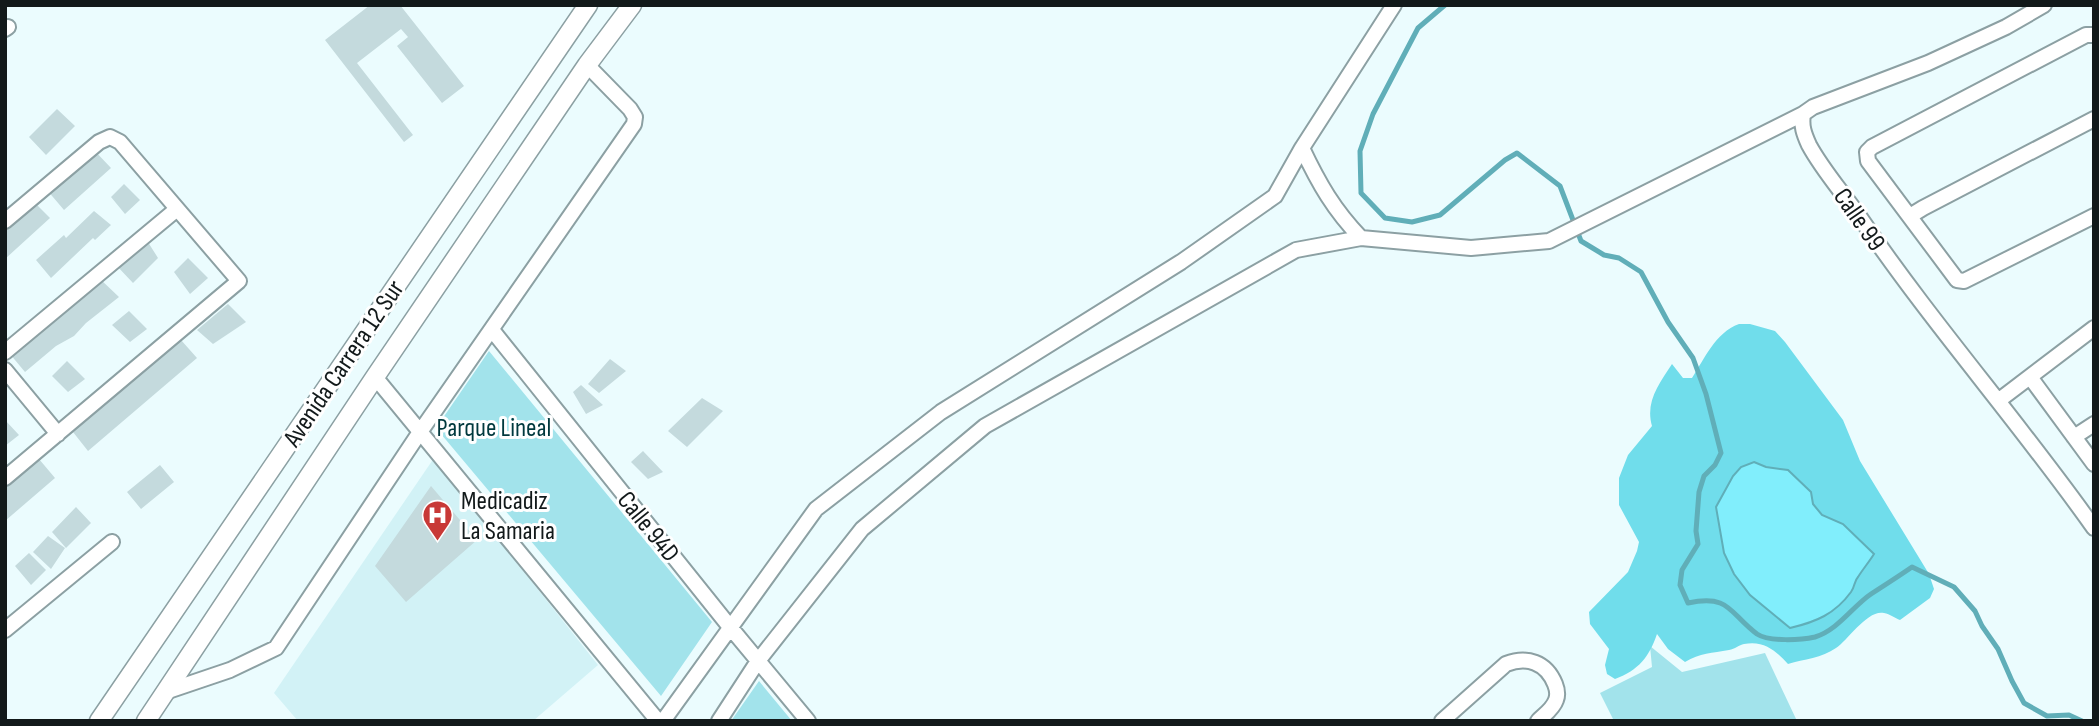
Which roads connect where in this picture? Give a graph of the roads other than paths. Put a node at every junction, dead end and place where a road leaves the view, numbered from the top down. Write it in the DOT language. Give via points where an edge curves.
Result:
graph roads {
  1 [pos="589,5"];
  2 [pos="632,5"];
  3 [pos="1394,5"];
  4 [pos="2044,5"];
  5 [pos="2094,35"];
  6 [pos="587,65"];
  7 [pos="1803,114"];
  8 [pos="2094,119"];
  9 [pos="1302,148"];
  10 [pos="177,209"];
  11 [pos="1910,216"];
  12 [pos="2094,216"];
  13 [pos="5,221"];
  14 [pos="1362,238"];
  15 [pos="2094,328"];
  16 [pos="492,330"];
  17 [pos="5,352"];
  18 [pos="5,370"];
  19 [pos="375,377"];
  20 [pos="2031,377"];
  21 [pos="1998,401"];
  22 [pos="2094,424"];
  23 [pos="420,432"];
  24 [pos="58,434"];
  25 [pos="2074,438"];
  26 [pos="2094,464"];
  27 [pos="5,478"];
  28 [pos="2094,528"];
  29 [pos="111,542"];
  30 [pos="730,627"];
  31 [pos="5,630"];
  32 [pos="758,661"];
  33 [pos="165,692"];
  34 [pos="99,721"];
  35 [pos="146,721"];
  36 [pos="658,721"];
  37 [pos="663,721"];
  38 [pos="719,721"];
  39 [pos="808,721"];
  40 [pos="1443,721"];
  41 [pos="1538,721"];
  1 -- 34 [label="street, Avenida Carrera 12 Sur"];
  2 -- 6 [label="street, Avenida Carrera 12 Sur"];
  3 -- 9 [label="street"];
  4 -- 7 [label="street" via="1928,63"];
  5 -- 11 [label="street" via="2041,58 1867,152 1868,161"];
  6 -- 16 [label="street" via="630,109 634,124"];
  6 -- 19 [label="street, Avenida Carrera 12 Sur"];
  7 -- 14 [label="street" via="1549,241 1471,248"];
  7 -- 21 [label="street, Calle 99" via="1801,125 1821,164"];
  8 -- 11 [label="street"];
  9 -- 14 [label="street" via="1339,216"];
  9 -- 30 [label="street" via="1275,196 1181,262 941,412 816,509"];
  10 -- 13 [label="street" via="120,142 110,137"];
  10 -- 17 [label="street"];
  10 -- 24 [label="street" via="239,281"];
  11 -- 12 [label="street" via="1957,280 1964,281"];
  14 -- 32 [label="street" via="1296,250 985,426 862,529"];
  15 -- 20 [label="street"];
  16 -- 23 [label="street"];
  16 -- 30 [label="street, Calle 94D"];
  18 -- 24 [label="street"];
  19 -- 23 [label="street"];
  19 -- 33 [label="street, Avenida Carrera 12 Sur"];
  20 -- 21 [label="street"];
  20 -- 25 [label="street"];
  21 -- 28 [label="street, Calle 99"];
  22 -- 25 [label="street"];
  23 -- 33 [label="street" via="276,648 230,670"];
  23 -- 36 [label="street"];
  24 -- 27 [label="street"];
  25 -- 26 [label="street"];
  29 -- 31 [label="street"];
  30 -- 32 [label="street, Calle 94D"];
  30 -- 37 [label="street"];
  32 -- 38 [label="street"];
  32 -- 39 [label="street, Calle 94D"];
  33 -- 35 [label="street, Avenida Carrera 12 Sur"];
  40 -- 41 [label="street" via="1506,664 1517,660 1543,666 1557,689 1556,699"];
}
